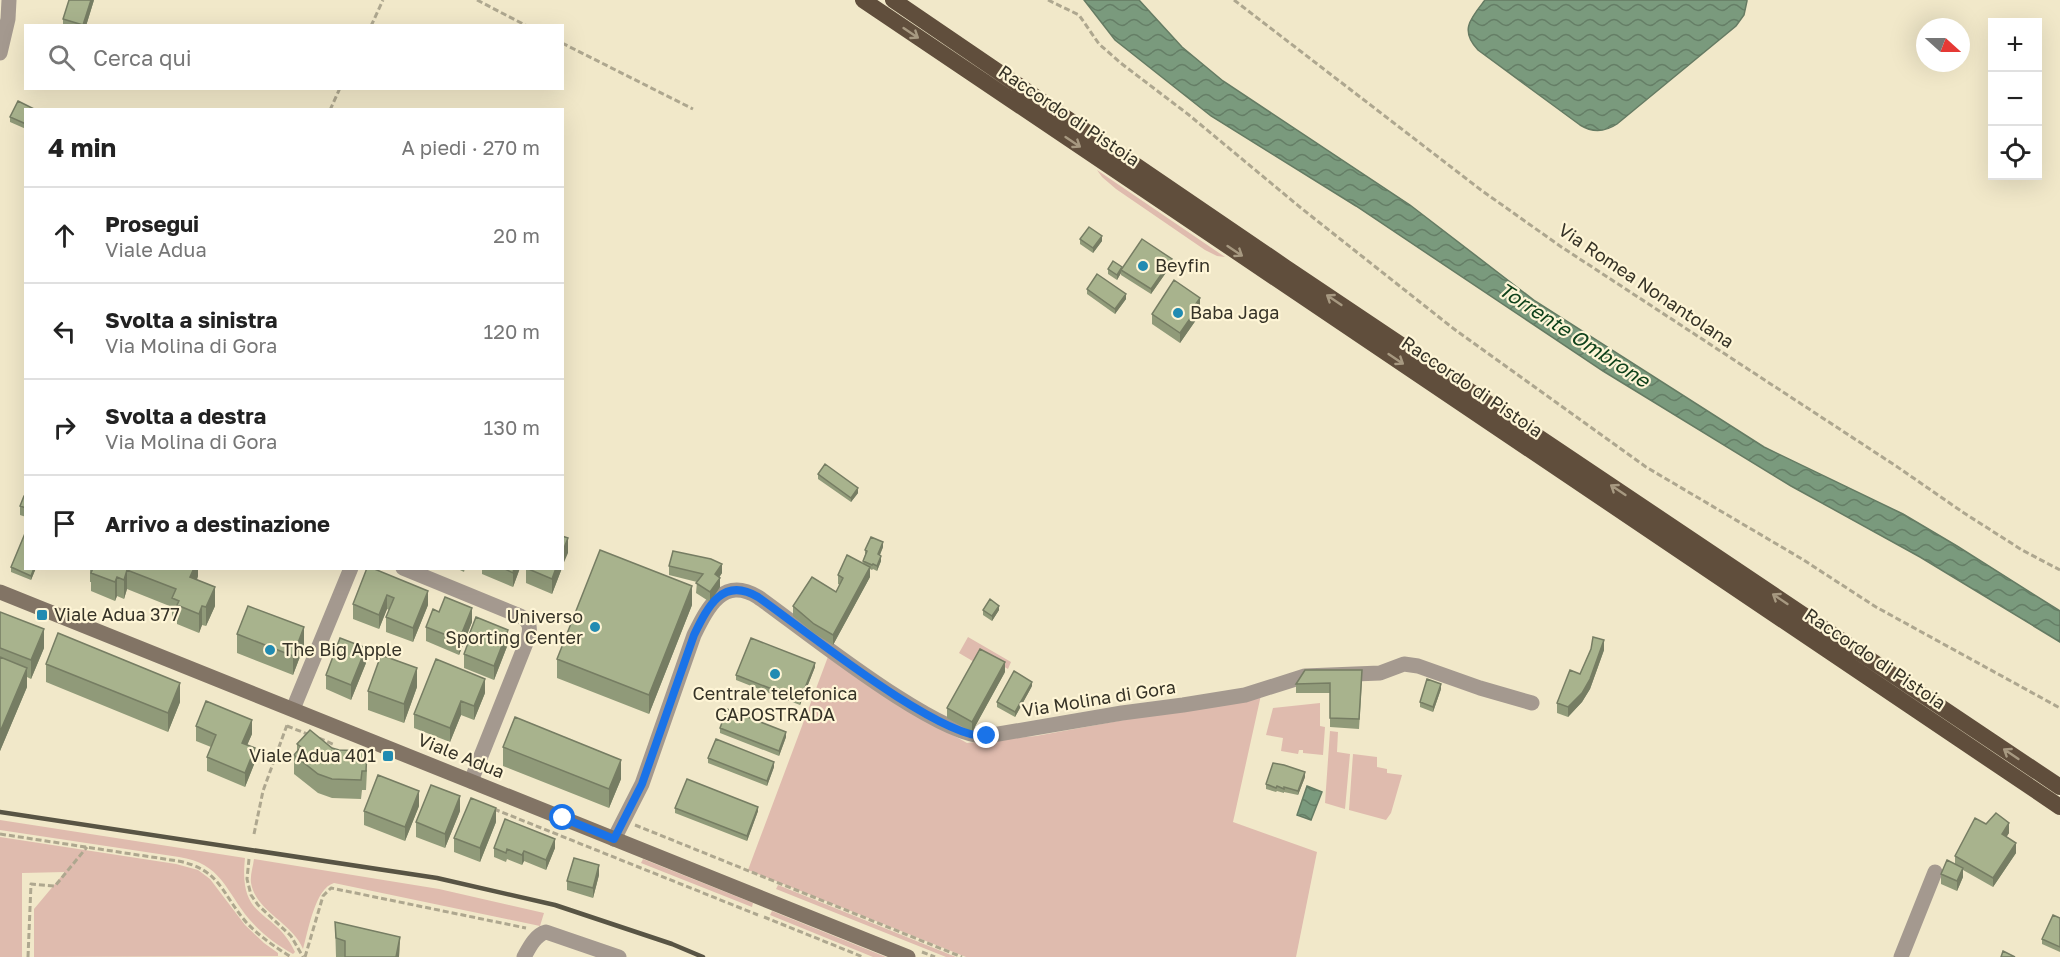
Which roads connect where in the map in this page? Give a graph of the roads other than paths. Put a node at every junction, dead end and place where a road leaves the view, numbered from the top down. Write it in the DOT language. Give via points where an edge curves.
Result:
graph roads {
  1 [pos="9,0"];
  2 [pos="862,0"];
  3 [pos="893,0"];
  4 [pos="0,53"];
  5 [pos="350,570"];
  6 [pos="409,570"];
  7 [pos="0,592"];
  8 [pos="1532,703"];
  9 [pos="293,709"];
  10 [pos="471,781"];
  11 [pos="2060,787"];
  12 [pos="2060,807"];
  13 [pos="614,839"];
  14 [pos="1935,873"];
  15 [pos="524,957"];
  16 [pos="619,957"];
  17 [pos="908,957"];
  18 [pos="1901,957"];
  1 -- 4 [label="street"];
  2 -- 12 [label="highway, Raccordo di Pistoia, one-way"];
  11 -- 3 [label="highway, Raccordo di Pistoia, one-way"];
  5 -- 9 [label="street"];
  6 -- 10 [label="street" via="520,616 529,624 528,638"];
  7 -- 9 [label="main road, Viale Adua"];
  8 -- 13 [label="street, Via Molina di Gora" via="1404,664 1380,673 1305,676 1245,695 976,736 905,701 758,597 733,589 722,593 694,635 642,784"];
  9 -- 10 [label="main road, Viale Adua"];
  10 -- 13 [label="main road, Viale Adua"];
  13 -- 17 [label="main road, Viale Adua"];
  14 -- 18 [label="street"];
  15 -- 16 [label="street" via="542,933"];
}
